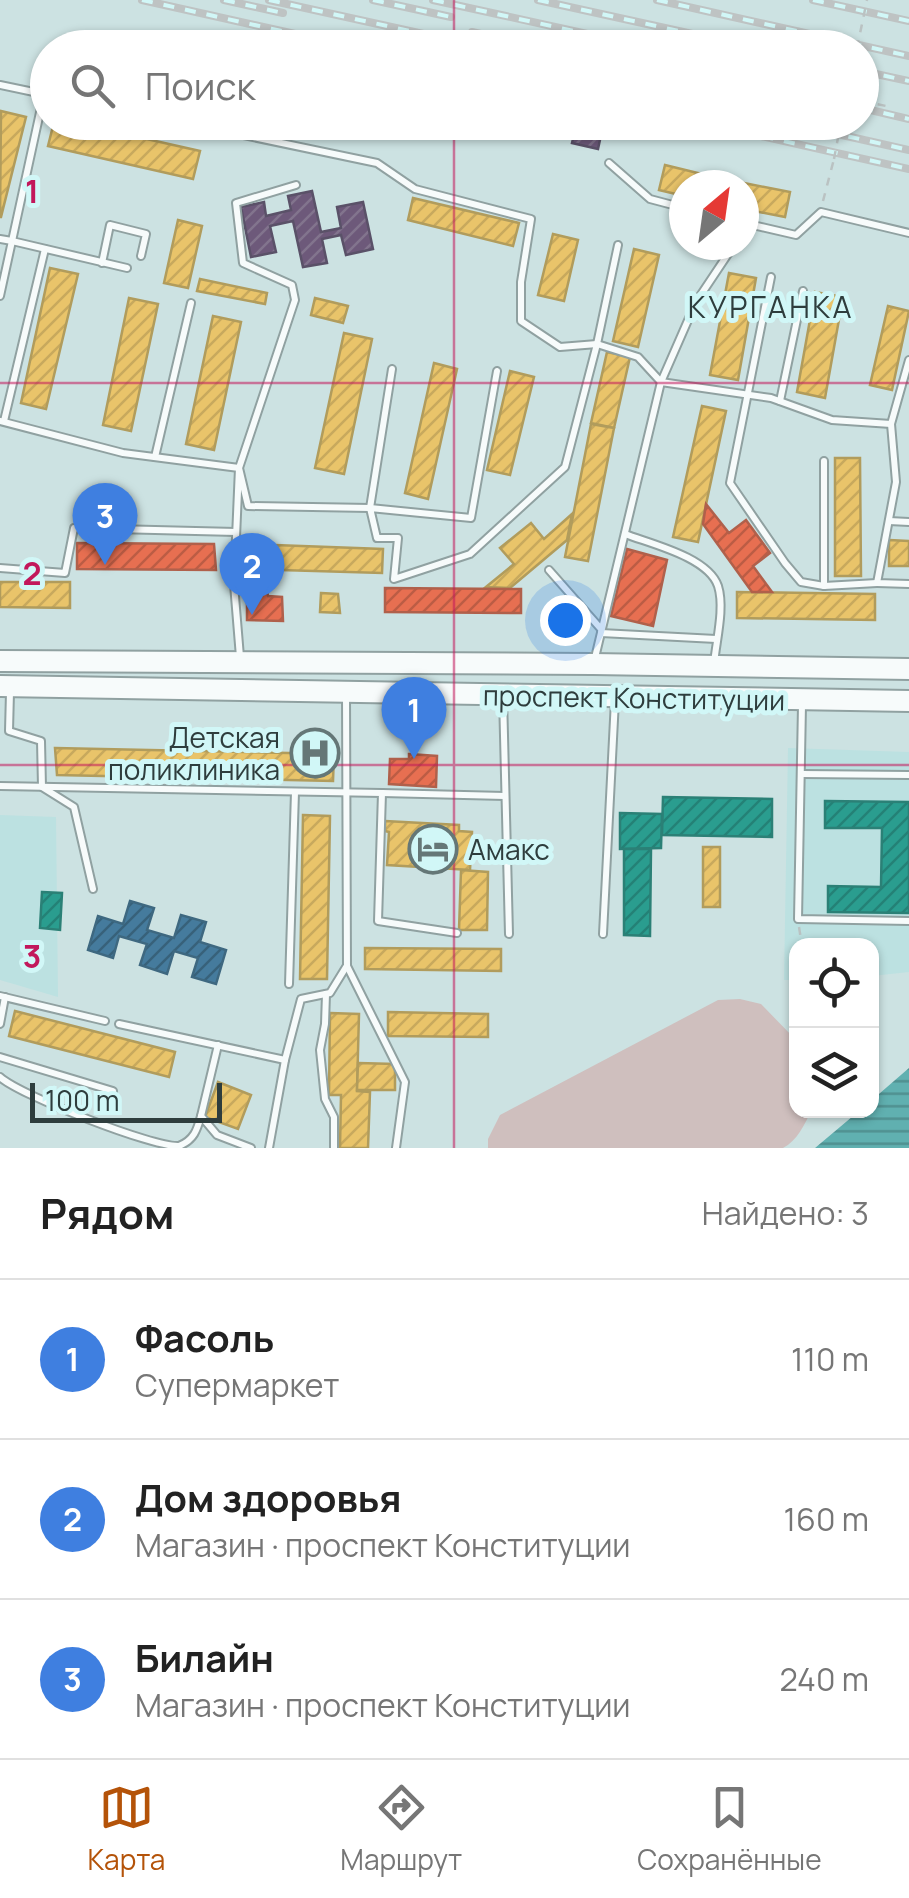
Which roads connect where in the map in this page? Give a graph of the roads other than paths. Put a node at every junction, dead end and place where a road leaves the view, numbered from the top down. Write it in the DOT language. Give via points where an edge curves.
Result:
graph roads {
  1 [pos="0,85"];
  2 [pos="30,91"];
  3 [pos="35,140"];
  4 [pos="267,140"];
  5 [pos="609,164"];
  6 [pos="296,185"];
  7 [pos="669,204"];
  8 [pos="759,228"];
  9 [pos="909,233"];
  10 [pos="0,239"];
  11 [pos="12,242"];
  12 [pos="618,246"];
  13 [pos="45,248"];
  14 [pos="141,256"];
  15 [pos="724,260"];
  16 [pos="102,262"];
  17 [pos="127,268"];
  18 [pos="771,277"];
  19 [pos="803,291"];
  20 [pos="0,296"];
  21 [pos="191,303"];
  22 [pos="597,344"];
  23 [pos="909,360"];
  24 [pos="392,369"];
  25 [pos="497,371"];
  26 [pos="661,382"];
  27 [pos="748,394"];
  28 [pos="780,401"];
  29 [pos="2,421"];
  30 [pos="891,424"];
  31 [pos="156,457"];
  32 [pos="824,461"];
  33 [pos="239,468"];
  34 [pos="370,508"];
  35 [pos="889,521"];
  36 [pos="909,522"];
  37 [pos="236,532"];
  38 [pos="624,534"];
  39 [pos="0,568"];
  40 [pos="549,570"];
  41 [pos="877,582"];
  42 [pos="909,584"];
  43 [pos="824,586"];
  44 [pos="601,632"];
  45 [pos="716,639"];
  46 [pos="5,661"];
  47 [pos="241,663"];
  48 [pos="372,664"];
  49 [pos="593,664"];
  50 [pos="714,666"];
  51 [pos="909,669"];
  52 [pos="5,686"];
  53 [pos="346,692"];
  54 [pos="372,692"];
  55 [pos="503,695"];
  56 [pos="593,696"];
  57 [pos="615,697"];
  58 [pos="802,699"];
  59 [pos="909,701"];
  60 [pos="802,774"];
  61 [pos="909,775"];
  62 [pos="0,786"];
  63 [pos="42,787"];
  64 [pos="295,792"];
  65 [pos="346,793"];
  66 [pos="382,793"];
  67 [pos="506,796"];
  68 [pos="93,889"];
  69 [pos="909,921"];
  70 [pos="457,934"];
  71 [pos="509,934"];
  72 [pos="604,934"];
  73 [pos="347,966"];
  74 [pos="288,984"];
  75 [pos="326,994"];
  76 [pos="2,997"];
  77 [pos="105,1021"];
  78 [pos="0,1024"];
  79 [pos="119,1024"];
  80 [pos="218,1045"];
  81 [pos="0,1057"];
  82 [pos="285,1060"];
  83 [pos="0,1077"];
  84 [pos="113,1091"];
  85 [pos="201,1116"];
  86 [pos="252,1148"];
  87 [pos="269,1148"];
  88 [pos="334,1148"];
  89 [pos="396,1148"];
  1 -- 2 [label="lane"];
  3 -- 11 [label="lane"];
  4 -- 22 [label="lane" via="377,163 415,189 531,219 521,321 560,347"];
  5 -- 7 [label="lane" via="650,199"];
  6 -- 33 [label="lane" via="236,203 243,263 292,285 296,300"];
  8 -- 9 [label="lane" via="796,235 820,212"];
  10 -- 11 [label="lane"];
  11 -- 13 [label="lane"];
  11 -- 20 [label="lane"];
  12 -- 22 [label="lane"];
  13 -- 16 [label="lane"];
  13 -- 29 [label="lane"];
  14 -- 16 [label="lane" via="146,234 110,225"];
  15 -- 26 [label="lane" via="696,302"];
  16 -- 17 [label="lane"];
  18 -- 27 [label="lane"];
  19 -- 28 [label="lane"];
  21 -- 31 [label="lane"];
  22 -- 26 [label="lane" via="638,357"];
  22 -- 34 [label="lane" via="566,467 470,554 394,579 398,538 378,538"];
  23 -- 30 [label="lane"];
  24 -- 34 [label="lane"];
  25 -- 34 [label="lane" via="471,518"];
  26 -- 27 [label="lane"];
  26 -- 38 [label="lane"];
  27 -- 28 [label="lane"];
  27 -- 43 [label="lane" via="730,483 801,582"];
  28 -- 30 [label="lane" via="832,420"];
  29 -- 31 [label="lane"];
  30 -- 35 [label="lane" via="896,482"];
  31 -- 33 [label="lane"];
  32 -- 43 [label="lane"];
  33 -- 34 [label="lane" via="248,506"];
  33 -- 37 [label="lane"];
  35 -- 36 [label="lane"];
  35 -- 41 [label="lane"];
  37 -- 39 [label="lane" via="74,528 64,574"];
  37 -- 47 [label="lane"];
  38 -- 44 [label="lane"];
  38 -- 45 [label="lane" via="710,571 720,608"];
  40 -- 44 [label="lane"];
  41 -- 42 [label="lane"];
  41 -- 43 [label="lane"];
  44 -- 45 [label="lane"];
  44 -- 49 [label="lane"];
  45 -- 50 [label="lane"];
  46 -- 47 [label="main road, проспект Конституции"];
  46 -- 52 [label="main road"];
  47 -- 48 [label="main road, проспект Конституции"];
  48 -- 49 [label="main road, проспект Конституции"];
  48 -- 54 [label="main road"];
  49 -- 50 [label="main road, проспект Конституции"];
  49 -- 56 [label="main road"];
  50 -- 51 [label="main road, проспект Конституции"];
  52 -- 53 [label="main road, проспект Конституции"];
  52 -- 63 [label="lane" via="9,731 40,740"];
  53 -- 54 [label="main road, проспект Конституции"];
  53 -- 65 [label="lane"];
  54 -- 55 [label="main road, проспект Конституции"];
  55 -- 56 [label="main road, проспект Конституции"];
  55 -- 67 [label="lane"];
  56 -- 57 [label="main road, проспект Конституции"];
  57 -- 58 [label="main road, проспект Конституции"];
  57 -- 72 [label="lane"];
  58 -- 59 [label="main road, проспект Конституции"];
  58 -- 60 [label="lane"];
  60 -- 61 [label="lane"];
  60 -- 69 [label="lane" via="798,919"];
  62 -- 63 [label="lane"];
  63 -- 64 [label="lane"];
  63 -- 68 [label="lane" via="74,807"];
  64 -- 65 [label="lane"];
  64 -- 74 [label="lane"];
  65 -- 66 [label="lane"];
  65 -- 73 [label="lane"];
  66 -- 67 [label="lane"];
  66 -- 70 [label="lane" via="378,921"];
  67 -- 71 [label="lane"];
  73 -- 75 [label="lane"];
  73 -- 89 [label="lane" via="406,1082"];
  75 -- 82 [label="lane" via="302,999"];
  75 -- 88 [label="lane" via="320,1050"];
  76 -- 77 [label="lane"];
  76 -- 78 [label="lane"];
  79 -- 80 [label="lane"];
  80 -- 82 [label="lane"];
  80 -- 85 [label="lane"];
  81 -- 84 [label="lane"];
  82 -- 87 [label="lane"];
  83 -- 85 [label="lane" via="47,1105 156,1146 177,1148 196,1135"];
  85 -- 86 [label="lane" via="217,1135"];
}
